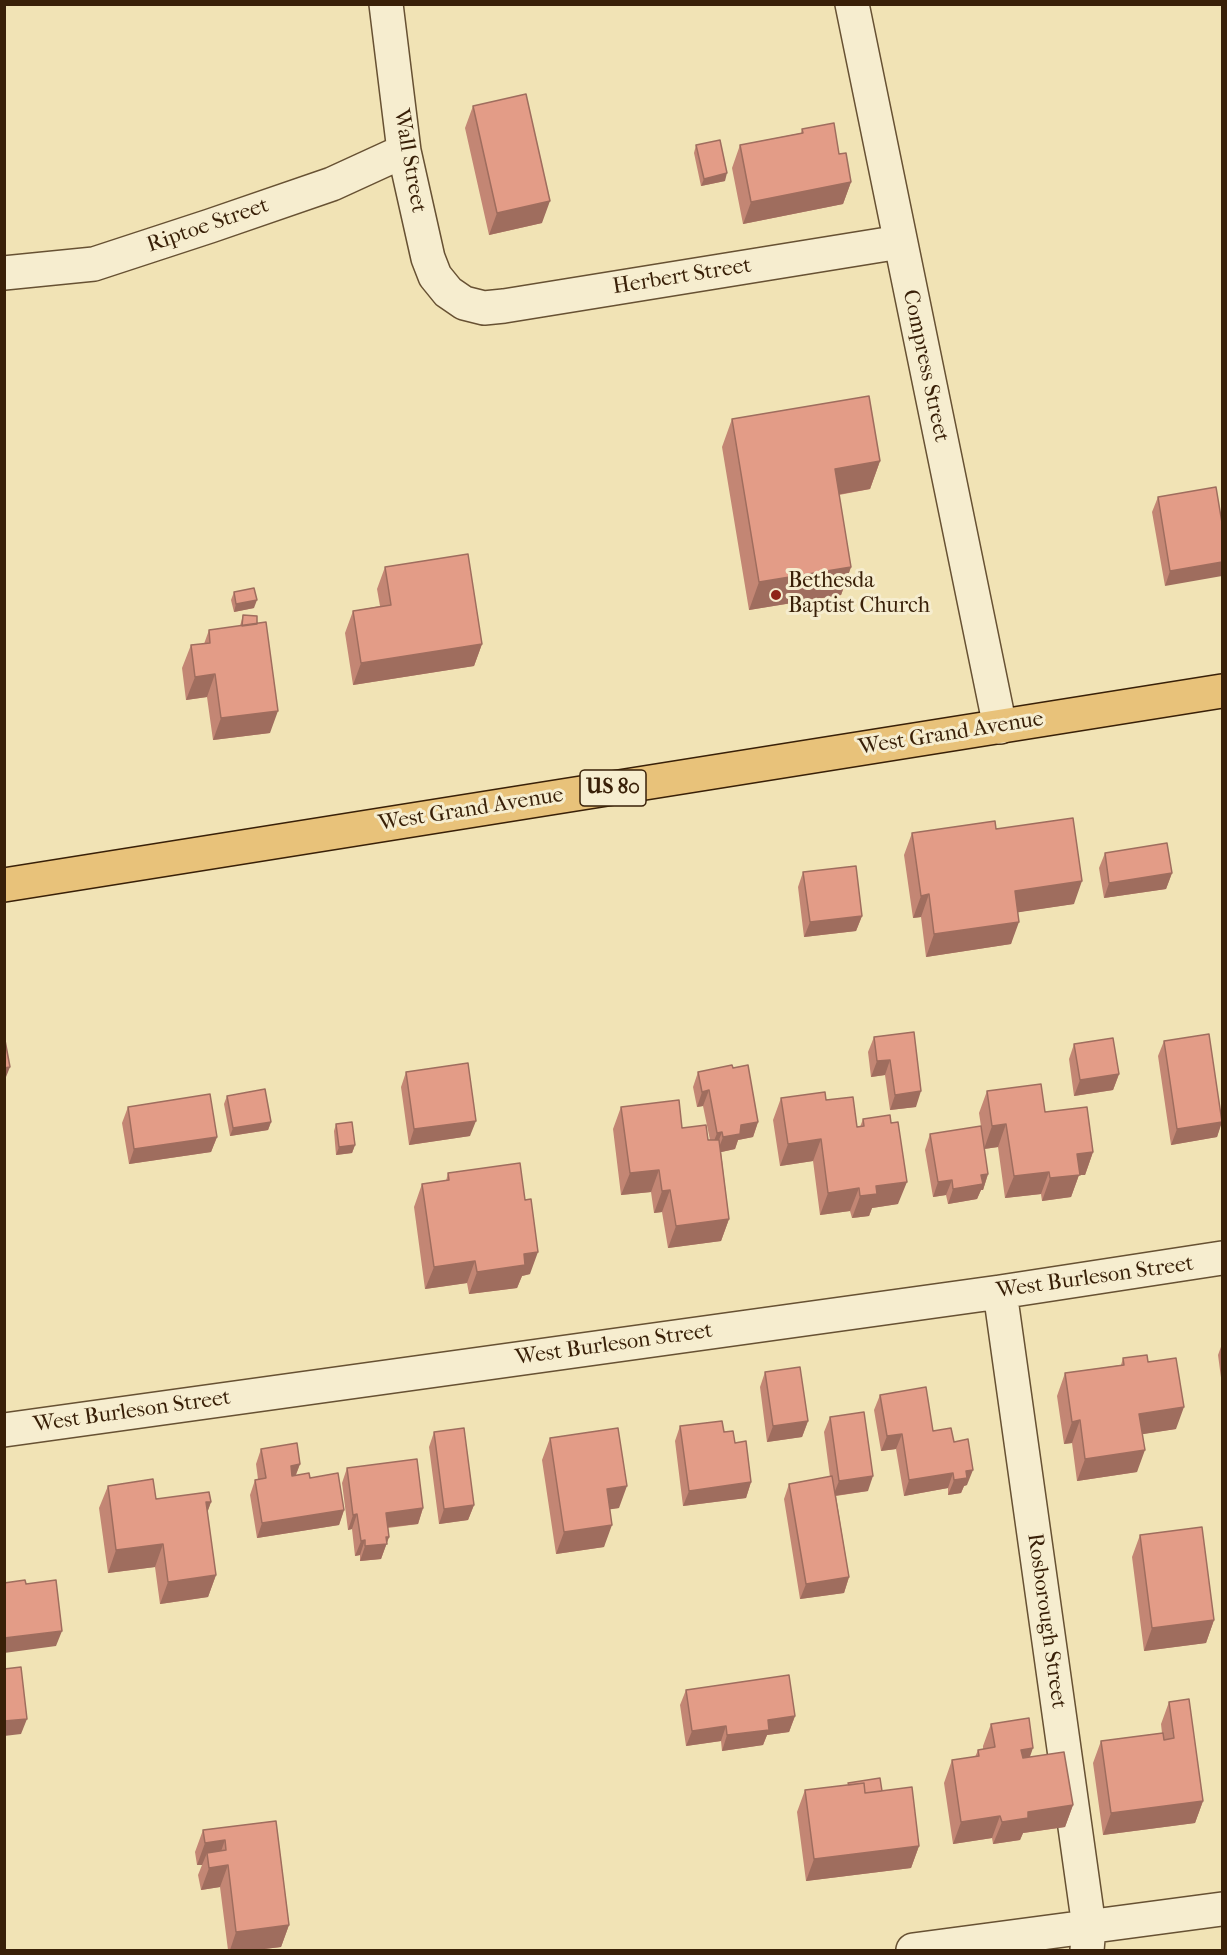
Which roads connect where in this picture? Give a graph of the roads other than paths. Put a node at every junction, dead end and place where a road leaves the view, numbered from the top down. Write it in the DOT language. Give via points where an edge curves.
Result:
graph roads {
  1 [pos="386,4"];
  2 [pos="852,4"];
  3 [pos="404,151"];
  4 [pos="900,242"];
  5 [pos="4,273"];
  6 [pos="464,303"];
  7 [pos="1222,691"];
  8 [pos="1000,727"];
  9 [pos="4,885"];
  10 [pos="1222,1258"];
  11 [pos="1000,1292"];
  12 [pos="4,1430"];
  13 [pos="1222,1909"];
  14 [pos="1088,1939"];
  15 [pos="914,1950"];
  1 -- 3 [label="street, Wall Street"];
  2 -- 4 [label="street, Compress Street"];
  3 -- 5 [label="street, Riptoe Street" via="332,184 94,264"];
  3 -- 6 [label="street, Wall Street" via="435,276"];
  4 -- 6 [label="street, Herbert Street" via="504,306 484,308"];
  4 -- 8 [label="street, Compress Street"];
  7 -- 8 [label="highway, West Grand Avenue / US 80"];
  8 -- 9 [label="highway, West Grand Avenue / US 80"];
  10 -- 11 [label="street, West Burleson Street"];
  11 -- 12 [label="street, West Burleson Street"];
  11 -- 14 [label="street, Rosborough Street"];
  13 -- 14 [label="street"];
  14 -- 15 [label="street"];
}
